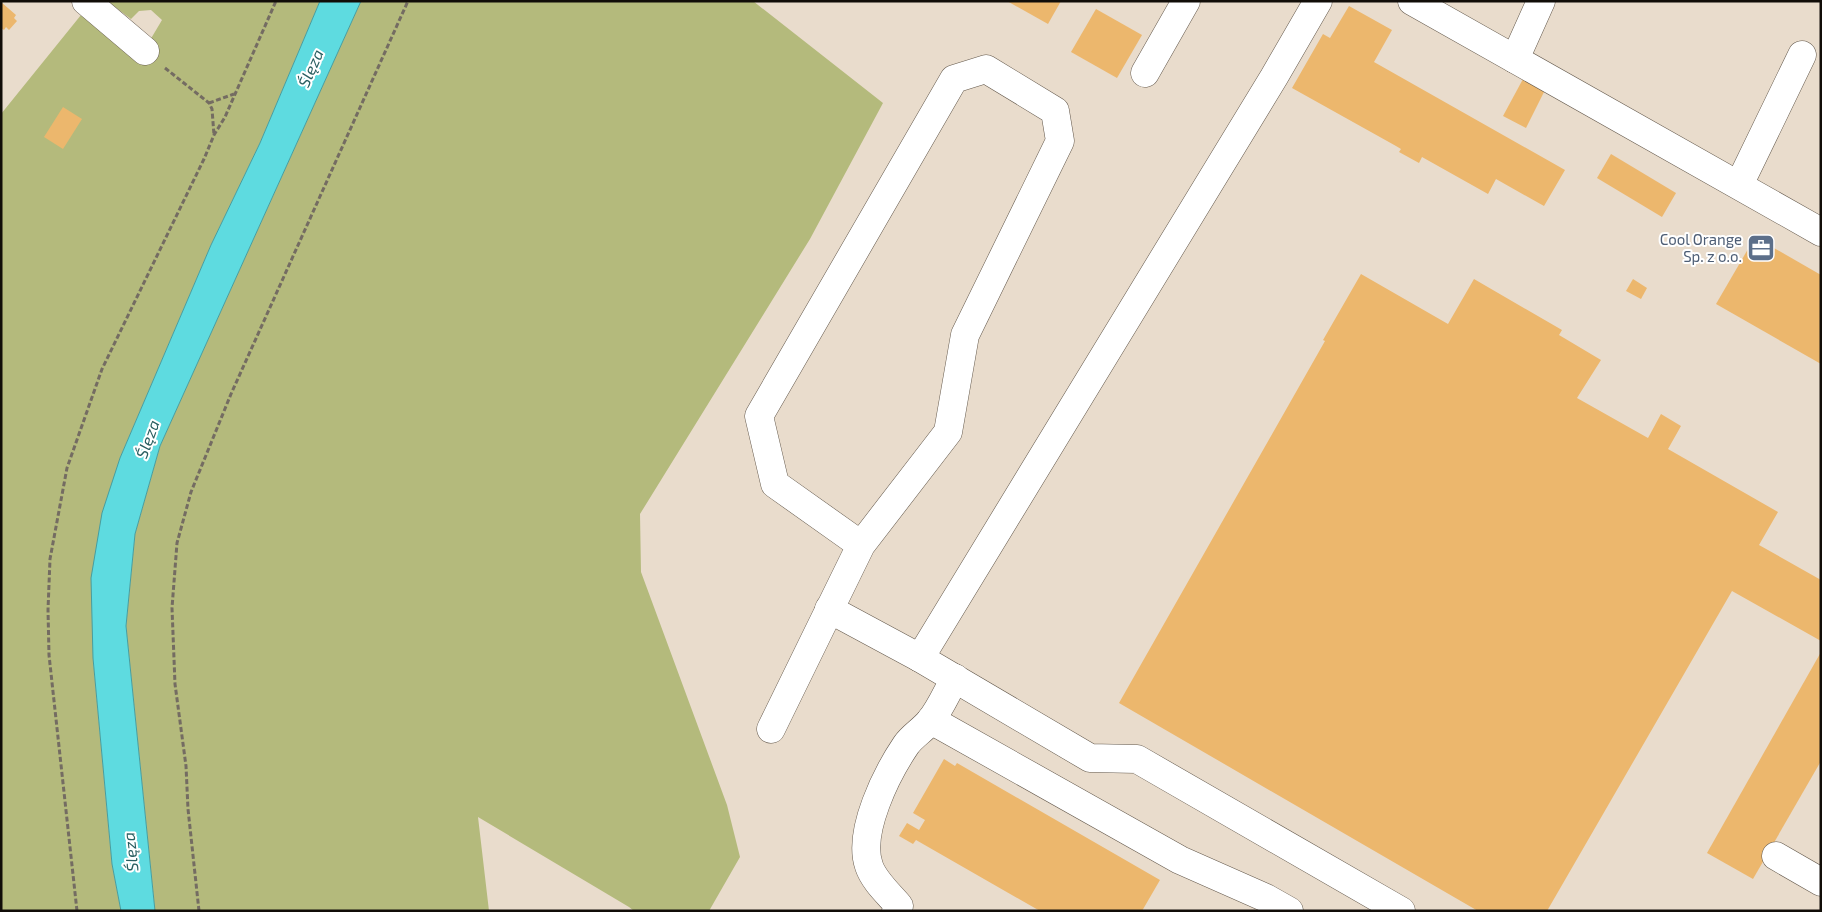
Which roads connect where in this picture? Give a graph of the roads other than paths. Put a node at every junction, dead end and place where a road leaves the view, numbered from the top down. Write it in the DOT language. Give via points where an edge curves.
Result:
graph roads {
  1 [pos="86,1"];
  2 [pos="1186,1"];
  3 [pos="1318,1"];
  4 [pos="1412,1"];
  5 [pos="1541,1"];
  6 [pos="145,51"];
  7 [pos="1802,55"];
  8 [pos="1515,59"];
  9 [pos="1145,73"];
  10 [pos="1739,185"];
  11 [pos="1821,232"];
  12 [pos="861,545"];
  13 [pos="829,609"];
  14 [pos="920,658"];
  15 [pos="954,678"];
  16 [pos="931,720"];
  17 [pos="770,729"];
  18 [pos="1776,856"];
  19 [pos="1821,882"];
  20 [pos="1272,906"];
  21 [pos="901,909"];
  22 [pos="1402,911"];
  1 -- 6 [label="lane"];
  2 -- 9 [label="lane"];
  3 -- 14 [label="lane"];
  4 -- 8 [label="lane"];
  5 -- 8 [label="lane"];
  7 -- 10 [label="lane"];
  8 -- 10 [label="lane"];
  10 -- 11 [label="lane"];
  12 -- 12 [label="lane" via="775,484 759,416 954,79 986,69 1056,111 1060,141 966,335 948,432"];
  12 -- 13 [label="lane"];
  13 -- 14 [label="lane"];
  13 -- 17 [label="lane"];
  14 -- 15 [label="lane"];
  15 -- 16 [label="lane"];
  15 -- 22 [label="lane" via="1090,758 1137,759"];
  16 -- 20 [label="lane" via="1180,860"];
  16 -- 21 [label="lane" via="906,744 880,792 866,843 869,866"];
  18 -- 19 [label="lane"];
}
